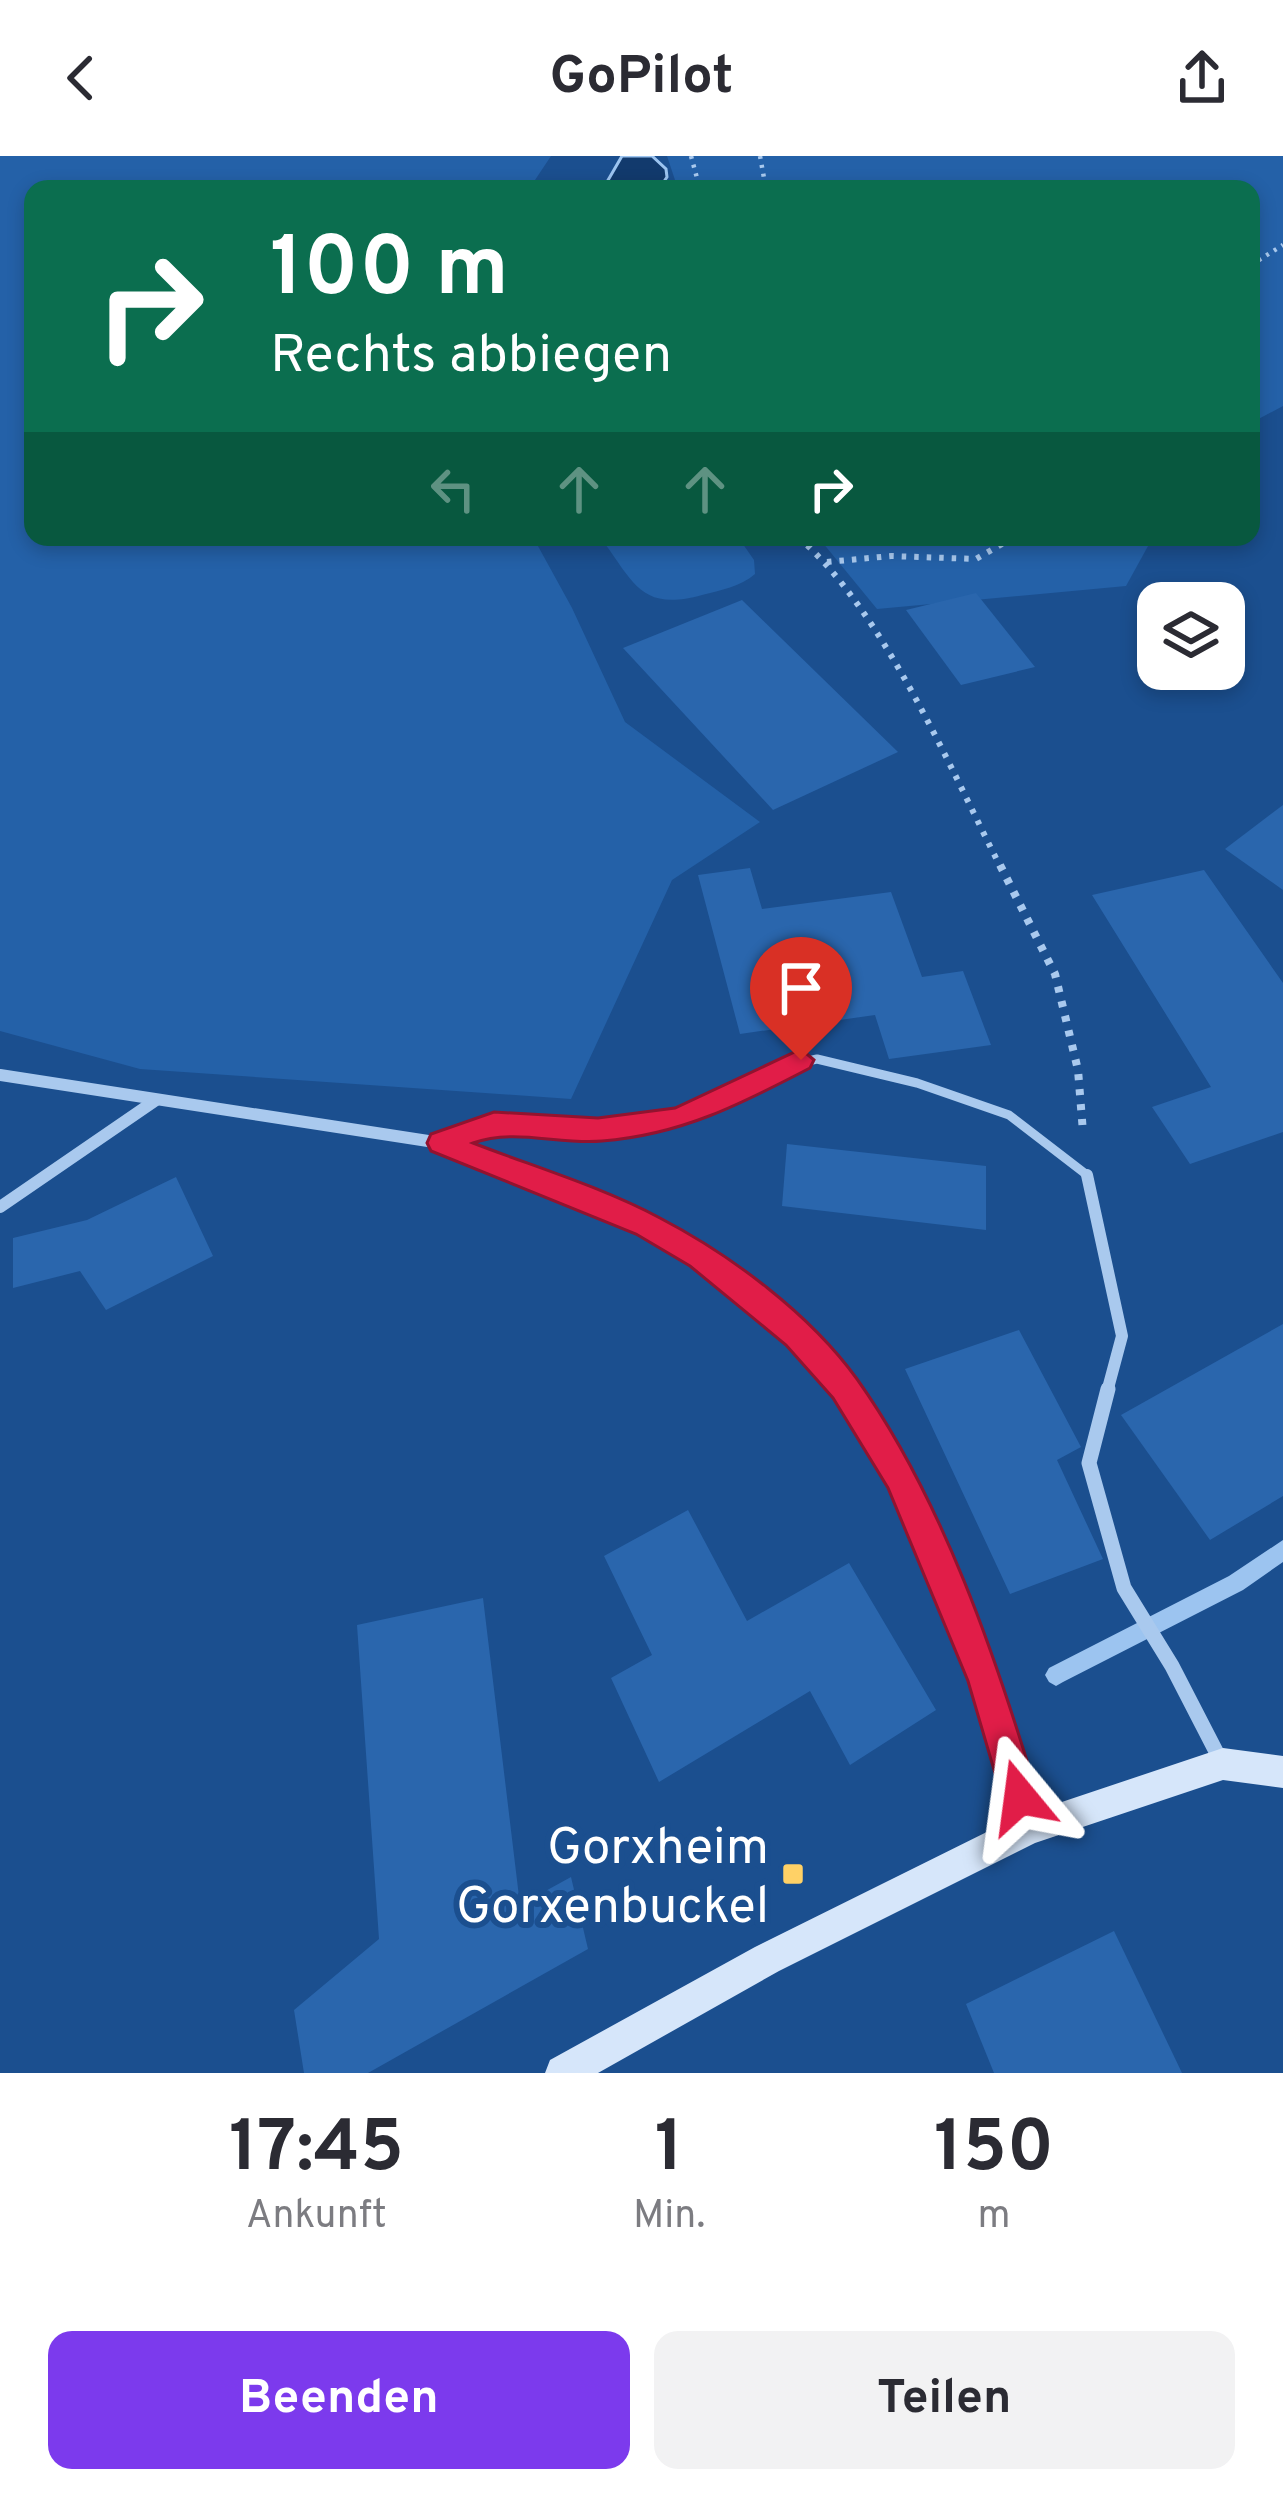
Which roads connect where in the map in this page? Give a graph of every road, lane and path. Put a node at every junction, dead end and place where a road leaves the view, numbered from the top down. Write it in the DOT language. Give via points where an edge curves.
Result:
graph roads {
  1 [pos="808,546"];
  2 [pos="998,546"];
  3 [pos="827,562"];
  4 [pos="0,1076"];
  5 [pos="157,1100"];
  6 [pos="441,1143"];
  7 [pos="1087,1175"];
  8 [pos="0,1207"];
  9 [pos="1223,1764"];
  10 [pos="1283,1772"];
  11 [pos="1029,1829"];
  12 [pos="563,2073"];
  1 -- 3 [label="path"];
  2 -- 3 [label="path" via="976,559"];
  3 -- 7 [label="path" via="909,688 1055,974 1078,1070"];
  4 -- 5 [label="street"];
  5 -- 6 [label="street"];
  5 -- 8 [label="street"];
  6 -- 7 [label="lane" via="494,1124 598,1130 675,1119 785,1066 817,1059 1010,1115"];
  6 -- 11 [label="street" via="646,1225 700,1256 797,1335 844,1388 899,1476 986,1681"];
  7 -- 9 [label="street" via="1122,1336 1089,1462 1124,1588"];
  9 -- 10 [label="main road"];
  9 -- 11 [label="main road"];
  11 -- 12 [label="main road" via="767,1959"];
}
